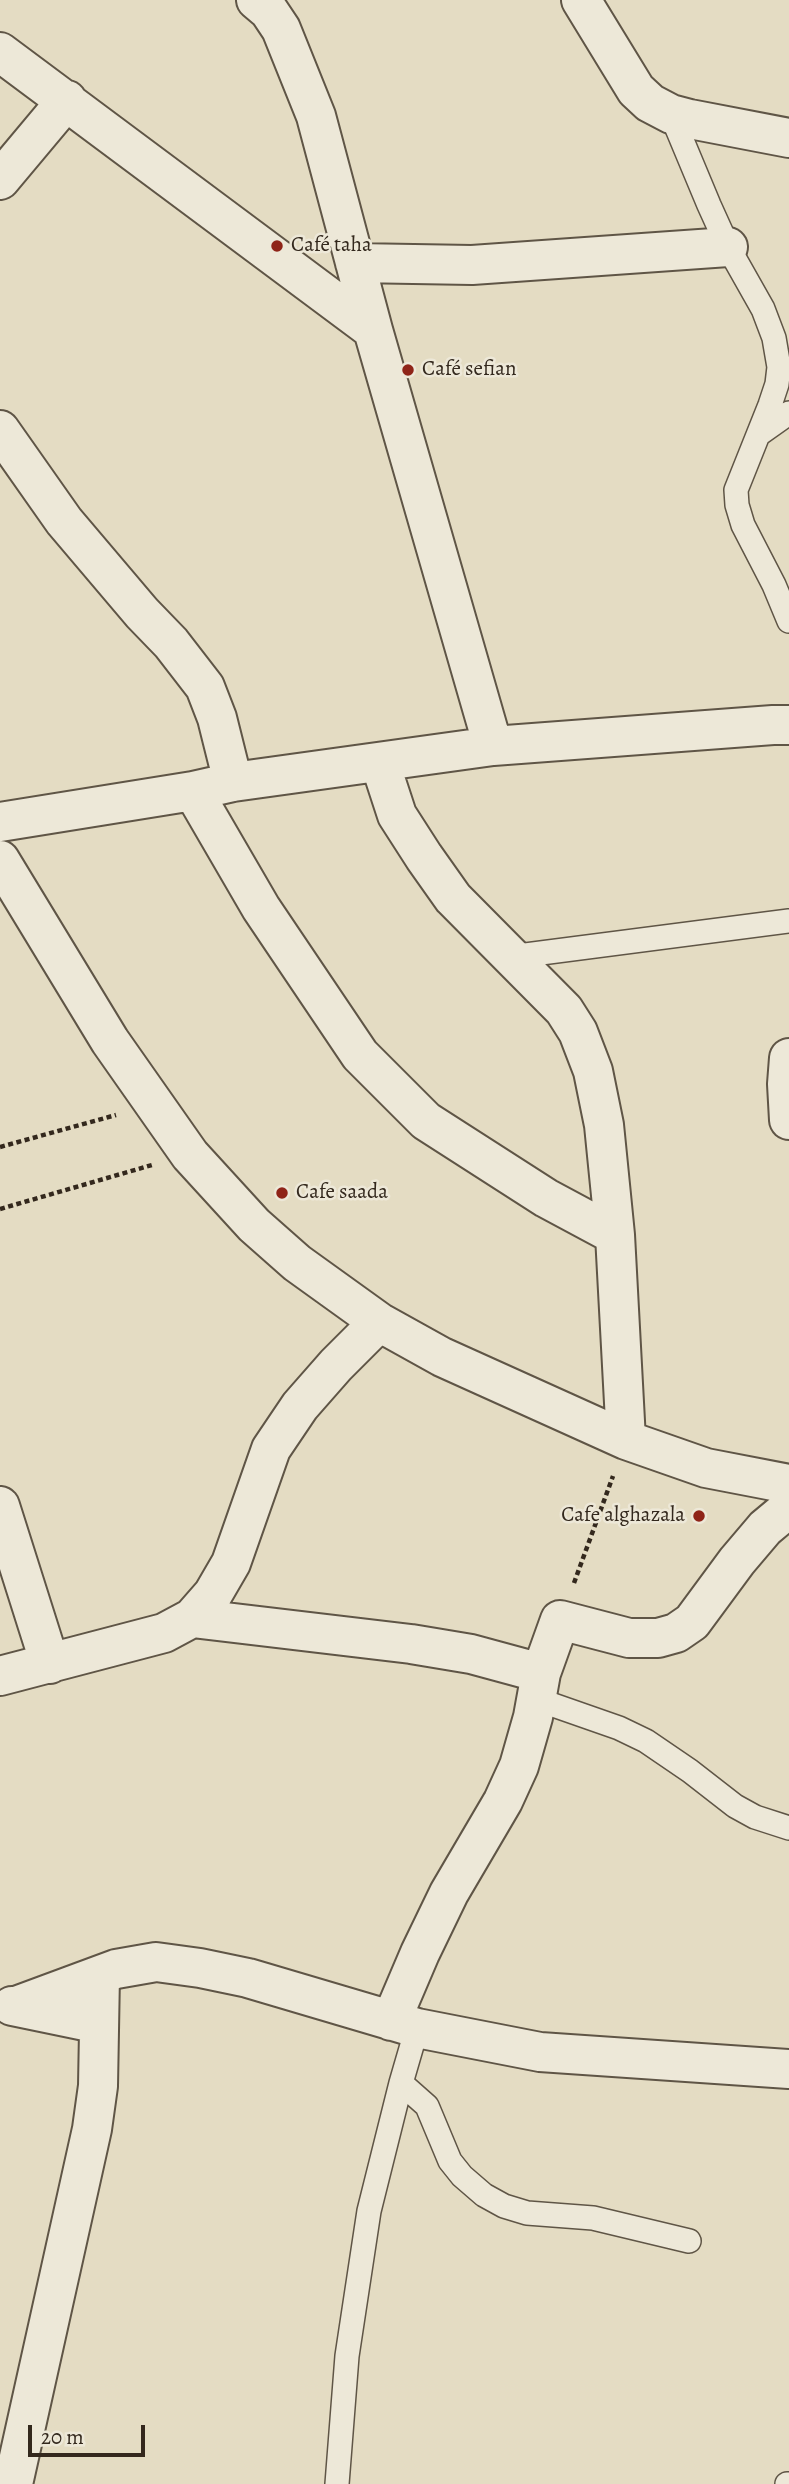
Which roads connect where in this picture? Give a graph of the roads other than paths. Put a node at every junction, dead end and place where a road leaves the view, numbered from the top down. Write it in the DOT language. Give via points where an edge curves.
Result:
graph roads {
  1 [pos="257,0"];
  2 [pos="581,0"];
  3 [pos="0,52"];
  4 [pos="67,100"];
  5 [pos="671,114"];
  6 [pos="789,138"];
  7 [pos="0,180"];
  8 [pos="728,247"];
  9 [pos="355,263"];
  10 [pos="373,330"];
  11 [pos="789,413"];
  12 [pos="0,430"];
  13 [pos="759,434"];
  14 [pos="789,621"];
  15 [pos="789,725"];
  16 [pos="493,746"];
  17 [pos="380,763"];
  18 [pos="233,782"];
  19 [pos="193,791"];
  20 [pos="0,822"];
  21 [pos="0,860"];
  22 [pos="789,921"];
  23 [pos="510,957"];
  24 [pos="789,1058"];
  25 [pos="789,1120"];
  26 [pos="615,1235"];
  27 [pos="379,1322"];
  28 [pos="626,1440"];
  29 [pos="789,1484"];
  30 [pos="0,1506"];
  31 [pos="789,1508"];
  32 [pos="192,1618"];
  33 [pos="50,1664"];
  34 [pos="0,1676"];
  35 [pos="539,1686"];
  36 [pos="789,1828"];
  37 [pos="100,1975"];
  38 [pos="8,2005"];
  39 [pos="99,2024"];
  40 [pos="404,2025"];
  41 [pos="789,2069"];
  42 [pos="401,2082"];
  43 [pos="689,2241"];
  44 [pos="13,2484"];
  45 [pos="337,2484"];
  1 -- 9 [label="street" via="281,29 300,72"];
  2 -- 5 [label="street" via="636,90"];
  3 -- 4 [label="street"];
  4 -- 7 [label="street"];
  4 -- 10 [label="street"];
  5 -- 6 [label="street"];
  5 -- 8 [label="lane"];
  8 -- 9 [label="street" via="472,265"];
  8 -- 13 [label="lane" via="764,309 778,352 777,384"];
  9 -- 10 [label="street"];
  10 -- 16 [label="street"];
  11 -- 13 [label="lane"];
  12 -- 18 [label="street" via="64,520 205,687"];
  13 -- 14 [label="lane" via="739,480 737,505"];
  15 -- 16 [label="street"];
  16 -- 17 [label="street"];
  17 -- 18 [label="street"];
  17 -- 23 [label="street" via="397,815 424,858 453,898"];
  18 -- 19 [label="street"];
  19 -- 20 [label="street"];
  19 -- 26 [label="street" via="261,908 360,1055 426,1121 546,1198"];
  21 -- 27 [label="street" via="110,1041 190,1155 254,1226 296,1263"];
  22 -- 23 [label="lane"];
  23 -- 26 [label="street" via="571,1019 593,1071 604,1125"];
  24 -- 25 [label="street"];
  26 -- 28 [label="street"];
  27 -- 28 [label="street" via="442,1357"];
  27 -- 32 [label="street" via="300,1406 271,1450 231,1563"];
  28 -- 29 [label="street" via="706,1468"];
  30 -- 33 [label="street"];
  31 -- 35 [label="street" via="765,1528 692,1622 676,1633 658,1639 629,1638 560,1619"];
  32 -- 33 [label="street" via="164,1633"];
  32 -- 35 [label="street" via="471,1654"];
  33 -- 34 [label="street"];
  35 -- 36 [label="lane" via="646,1741 735,1806"];
  35 -- 40 [label="street" via="519,1766 420,1953"];
  37 -- 38 [label="street"];
  37 -- 39 [label="street"];
  37 -- 40 [label="street" via="156,1962 200,1968"];
  38 -- 39 [label="street"];
  39 -- 44 [label="street" via="92,2129"];
  40 -- 41 [label="street" via="540,2052"];
  40 -- 42 [label="lane"];
  42 -- 43 [label="lane" via="427,2106 450,2161 462,2176 505,2206 527,2213 593,2218"];
  42 -- 45 [label="lane" via="369,2210 347,2357"];
}
